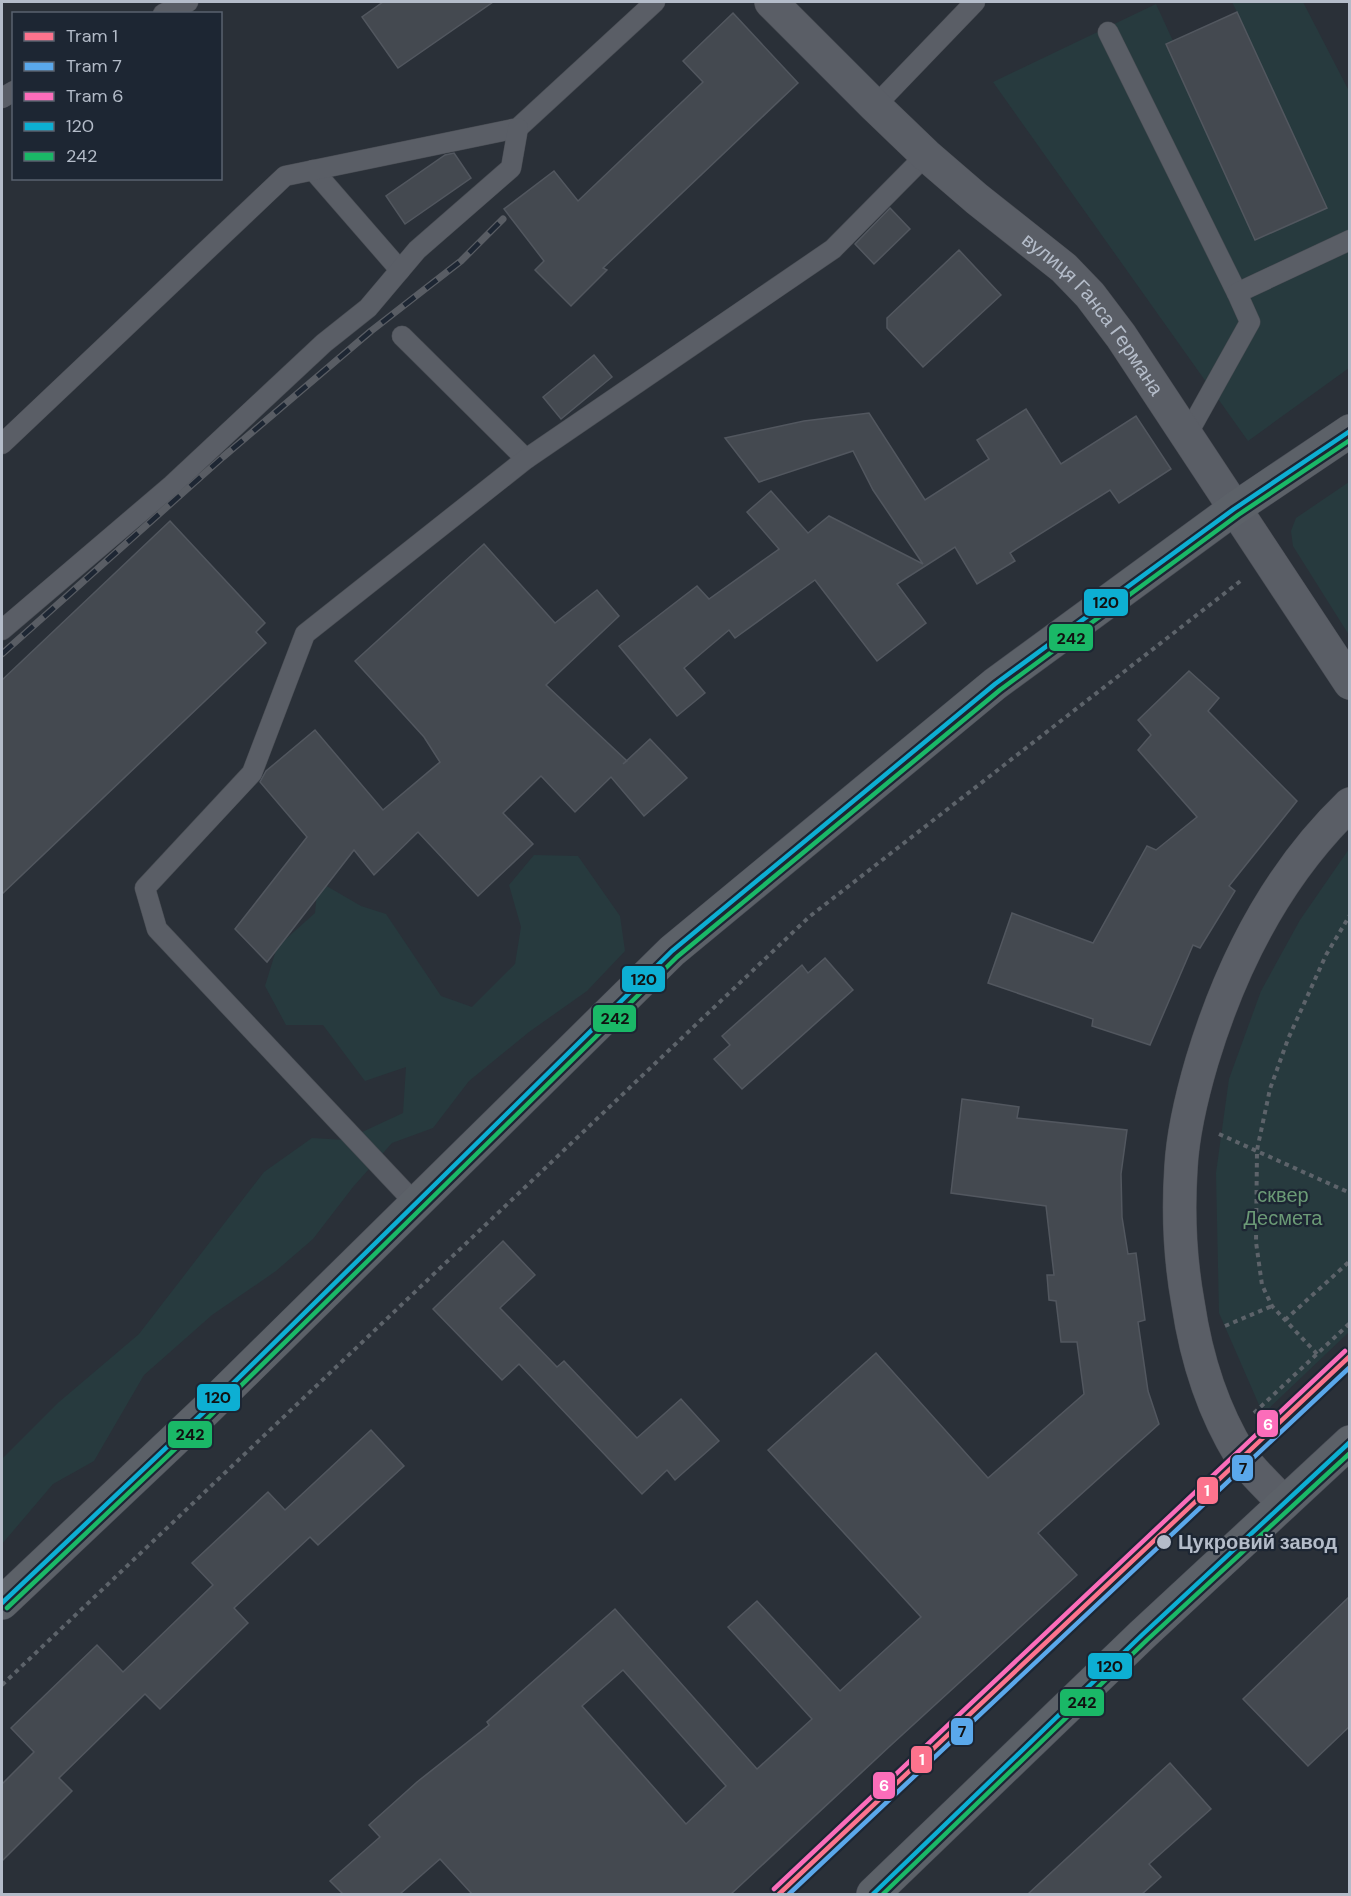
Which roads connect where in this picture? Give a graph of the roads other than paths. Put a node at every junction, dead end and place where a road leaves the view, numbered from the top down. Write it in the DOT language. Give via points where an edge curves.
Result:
graph roads {
  1 [pos="188,2"];
  2 [pos="655,2"];
  3 [pos="771,2"];
  4 [pos="975,2"];
  5 [pos="167,12"];
  6 [pos="1108,32"];
  7 [pos="875,106"];
  8 [pos="518,128"];
  9 [pos="926,155"];
  10 [pos="313,170"];
  11 [pos="1350,240"];
  12 [pos="400,270"];
  13 [pos="1237,293"];
  14 [pos="402,336"];
  15 [pos="1350,431"];
  16 [pos="1187,435"];
  17 [pos="2,444"];
  18 [pos="526,459"];
  19 [pos="1234,509"];
  20 [pos="2,630"];
  21 [pos="1350,683"];
  22 [pos="1350,804"];
  23 [pos="415,1203"];
  24 [pos="1350,1442"];
  25 [pos="1284,1503"];
  26 [pos="2,1603"];
  27 [pos="873,1894"];
  1 -- 5 [label="lane"];
  2 -- 8 [label="lane"];
  3 -- 7 [label="street, вулиця Ганса Германа"];
  4 -- 7 [label="lane"];
  6 -- 13 [label="lane"];
  7 -- 9 [label="street, вулиця Ганса Германа"];
  8 -- 10 [label="lane"];
  8 -- 12 [label="lane" via="511,168 417,250"];
  9 -- 16 [label="street, вулиця Ганса Германа" via="1064,268 1090,295"];
  9 -- 18 [label="lane" via="833,249"];
  10 -- 12 [label="lane"];
  10 -- 17 [label="lane" via="285,176"];
  11 -- 13 [label="lane"];
  12 -- 20 [label="lane" via="368,308 324,343 172,485"];
  13 -- 16 [label="lane" via="1250,322"];
  14 -- 18 [label="lane"];
  15 -- 19 [label="main road"];
  16 -- 19 [label="street, вулиця Ганса Германа"];
  18 -- 23 [label="lane" via="305,634 252,773 145,888 157,928"];
  19 -- 21 [label="street, вулиця Ганса Германа"];
  19 -- 23 [label="main road" via="995,684 672,951"];
  22 -- 25 [label="street" via="1285,882 1259,921 1228,987 1192,1097 1181,1167 1184,1284 1203,1375 1223,1425 1243,1458"];
  23 -- 26 [label="main road" via="205,1411"];
  24 -- 25 [label="main road"];
  25 -- 27 [label="main road"];
}
